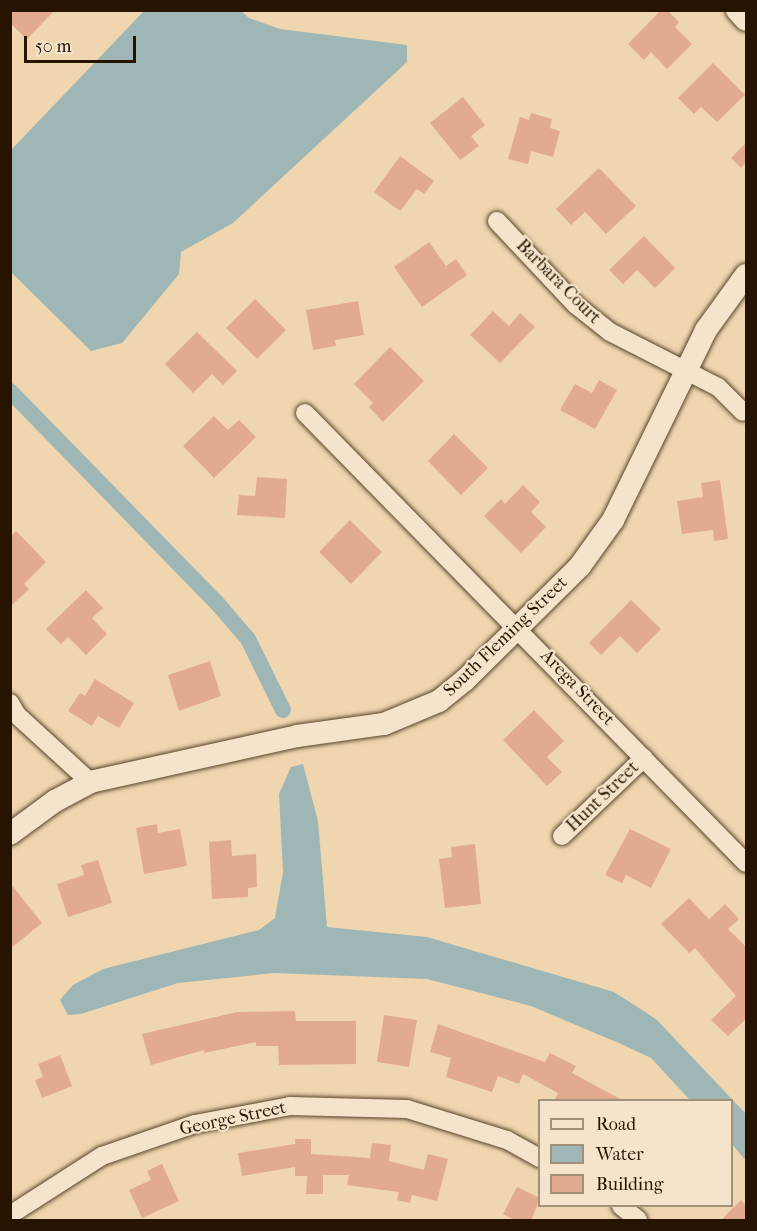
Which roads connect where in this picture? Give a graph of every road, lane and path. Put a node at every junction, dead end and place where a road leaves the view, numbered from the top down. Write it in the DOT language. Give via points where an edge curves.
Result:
graph roads {
  1 [pos="737,10"];
  2 [pos="747,20"];
  3 [pos="497,221"];
  4 [pos="747,275"];
  5 [pos="686,371"];
  6 [pos="742,412"];
  7 [pos="304,413"];
  8 [pos="519,629"];
  9 [pos="10,703"];
  10 [pos="645,758"];
  11 [pos="90,782"];
  12 [pos="10,834"];
  13 [pos="562,836"];
  14 [pos="747,862"];
  15 [pos="538,1157"];
  16 [pos="622,1207"];
  17 [pos="10,1215"];
  18 [pos="638,1221"];
  1 -- 2 [label="street"];
  3 -- 5 [label="street, Barbara Court" via="610,332"];
  4 -- 5 [label="street, South Fleming Street" via="706,330"];
  5 -- 6 [label="street, Barbara Court" via="718,387"];
  5 -- 8 [label="street, South Fleming Street" via="613,520 580,566"];
  7 -- 8 [label="street, Arega Street"];
  8 -- 10 [label="street, Arega Street"];
  8 -- 11 [label="street, South Fleming Street" via="438,700 384,724 297,736"];
  9 -- 11 [label="street" via="17,715"];
  10 -- 13 [label="street, Hunt Street"];
  10 -- 14 [label="street, Arega Street"];
  11 -- 12 [label="street, South Fleming Street" via="55,801"];
  15 -- 17 [label="street, George Street" via="507,1140 407,1109 290,1106 195,1124 102,1156"];
  16 -- 18 [label="street"];
}
